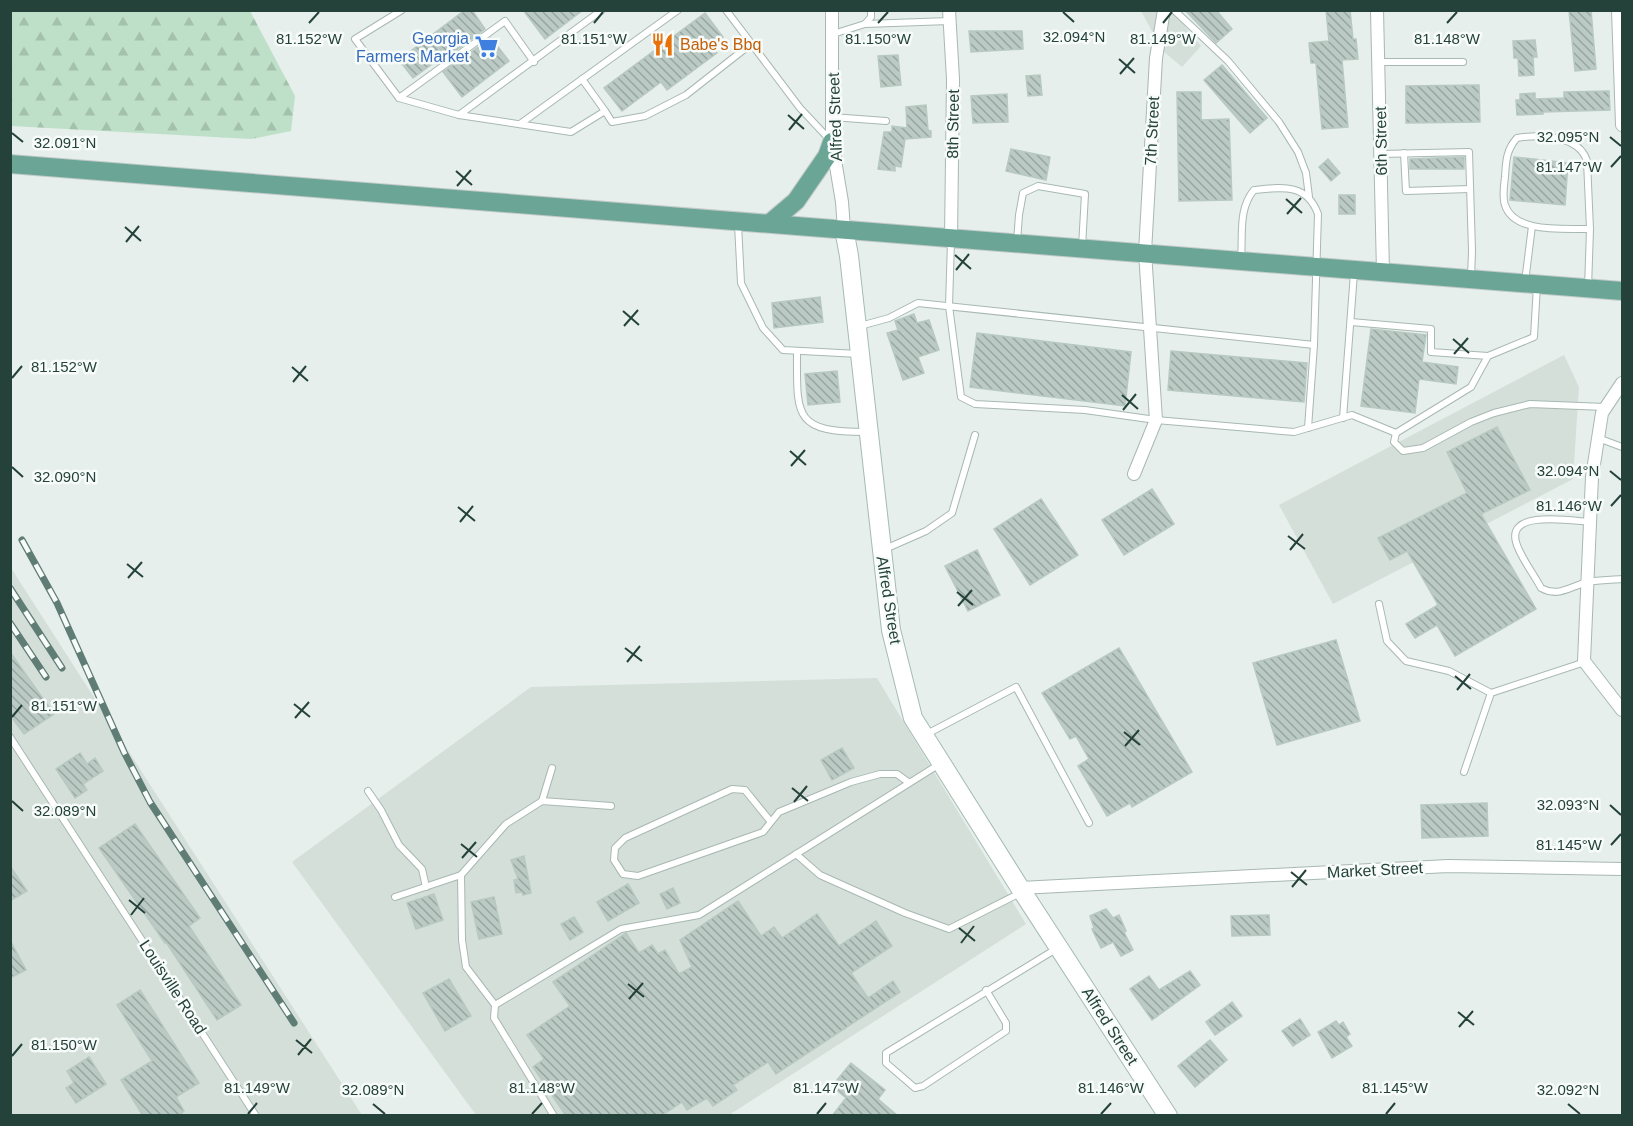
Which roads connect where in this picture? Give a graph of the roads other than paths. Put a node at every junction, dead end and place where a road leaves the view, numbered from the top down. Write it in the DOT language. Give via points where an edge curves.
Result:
graph roads {
  1 [pos="402,10"];
  2 [pos="602,10"];
  3 [pos="678,10"];
  4 [pos="726,10"];
  5 [pos="832,10"];
  6 [pos="871,10"];
  7 [pos="1164,10"];
  8 [pos="1174,10"];
  9 [pos="1377,10"];
  10 [pos="1618,10"];
  11 [pos="949,16"];
  12 [pos="865,24"];
  13 [pos="833,34"];
  14 [pos="751,44"];
  15 [pos="534,62"];
  16 [pos="1379,62"];
  17 [pos="1463,62"];
  18 [pos="582,79"];
  19 [pos="399,98"];
  20 [pos="604,111"];
  21 [pos="459,115"];
  22 [pos="832,117"];
  23 [pos="886,121"];
  24 [pos="520,124"];
  25 [pos="1623,125"];
  26 [pos="832,142"];
  27 [pos="1404,153"];
  28 [pos="1381,154"];
  29 [pos="10,164"];
  30 [pos="1470,189"];
  31 [pos="1310,197"];
  32 [pos="738,221"];
  33 [pos="770,223"];
  34 [pos="1532,226"];
  35 [pos="844,229"];
  36 [pos="1590,230"];
  37 [pos="951,238"];
  38 [pos="1017,243"];
  39 [pos="1082,248"];
  40 [pos="1145,252"];
  41 [pos="1241,260"];
  42 [pos="1317,266"];
  43 [pos="1355,270"];
  44 [pos="1383,272"];
  45 [pos="1471,279"];
  46 [pos="1531,284"];
  47 [pos="1588,288"];
  48 [pos="1623,291"];
  49 [pos="949,306"];
  50 [pos="1351,322"];
  51 [pos="857,327"];
  52 [pos="1149,328"];
  53 [pos="1314,345"];
  54 [pos="797,351"];
  55 [pos="860,354"];
  56 [pos="1488,356"];
  57 [pos="1623,383"];
  58 [pos="1606,407"];
  59 [pos="1343,418"];
  60 [pos="1156,420"];
  61 [pos="1308,428"];
  62 [pos="869,432"];
  63 [pos="1396,433"];
  64 [pos="975,435"];
  65 [pos="1598,438"];
  66 [pos="1623,447"];
  67 [pos="1134,474"];
  68 [pos="1590,522"];
  69 [pos="881,550"];
  70 [pos="1623,579"];
  71 [pos="1588,582"];
  72 [pos="1379,604"];
  73 [pos="1585,662"];
  74 [pos="1491,693"];
  75 [pos="1623,710"];
  76 [pos="924,735"];
  77 [pos="10,737"];
  78 [pos="942,763"];
  79 [pos="552,768"];
  80 [pos="1464,772"];
  81 [pos="908,782"];
  82 [pos="368,791"];
  83 [pos="542,801"];
  84 [pos="611,806"];
  85 [pos="771,822"];
  86 [pos="1089,823"];
  87 [pos="796,854"];
  88 [pos="1623,869"];
  89 [pos="461,875"];
  90 [pos="426,886"];
  91 [pos="1022,890"];
  92 [pos="395,897"];
  93 [pos="1059,947"];
  94 [pos="986,990"];
  95 [pos="495,1005"];
  96 [pos="256,1116"];
  97 [pos="554,1116"];
  98 [pos="1168,1116"];
  1 -- 19 [label="lane" via="355,39"];
  2 -- 15 [label="lane"];
  3 -- 18 [label="lane"];
  4 -- 14 [label="lane"];
  5 -- 13 [label="street, Alfred Street"];
  6 -- 12 [label="lane"];
  7 -- 40 [label="street, 7th Street" via="1156,58"];
  8 -- 31 [label="lane" via="1228,61 1279,122 1298,152"];
  9 -- 16 [label="street, 6th Street"];
  10 -- 25 [label="street"];
  11 -- 12 [label="lane"];
  11 -- 37 [label="street, 8th Street" via="954,79 947,157"];
  12 -- 13 [label="lane"];
  13 -- 22 [label="street, Alfred Street"];
  14 -- 20 [label="lane" via="686,95 645,116 612,122"];
  14 -- 26 [label="lane" via="800,108"];
  15 -- 19 [label="lane" via="505,21"];
  15 -- 21 [label="lane"];
  16 -- 17 [label="lane"];
  16 -- 28 [label="street, 6th Street"];
  18 -- 20 [label="lane"];
  18 -- 24 [label="lane"];
  19 -- 21 [label="lane"];
  20 -- 24 [label="lane" via="571,132"];
  21 -- 24 [label="lane"];
  22 -- 23 [label="lane"];
  22 -- 26 [label="street, Alfred Street"];
  26 -- 33 [label="main road" via="827,156 796,201"];
  26 -- 35 [label="street, Alfred Street"];
  27 -- 28 [label="lane"];
  27 -- 30 [label="lane" via="1469,152"];
  27 -- 30 [label="lane" via="1406,191"];
  28 -- 44 [label="street, 6th Street"];
  29 -- 32 [label="main road"];
  30 -- 45 [label="lane"];
  31 -- 41 [label="lane" via="1279,187 1254,190 1243,211"];
  31 -- 42 [label="lane" via="1318,214"];
  32 -- 33 [label="main road"];
  32 -- 54 [label="lane" via="741,283 763,328 783,350"];
  33 -- 35 [label="main road"];
  34 -- 36 [label="lane"];
  34 -- 36 [label="lane" via="1510,215 1503,198 1508,151 1517,138 1563,139 1584,153"];
  34 -- 46 [label="lane"];
  35 -- 37 [label="main road"];
  35 -- 51 [label="main road, Alfred Street"];
  36 -- 47 [label="lane"];
  37 -- 38 [label="main road"];
  37 -- 49 [label="lane"];
  38 -- 39 [label="main road"];
  38 -- 39 [label="lane" via="1023,194 1038,186 1085,194"];
  39 -- 40 [label="main road"];
  40 -- 41 [label="main road"];
  40 -- 52 [label="street, 7th Street"];
  41 -- 42 [label="main road"];
  42 -- 43 [label="main road"];
  42 -- 53 [label="lane"];
  43 -- 44 [label="main road"];
  43 -- 50 [label="lane"];
  44 -- 45 [label="main road"];
  45 -- 46 [label="main road"];
  46 -- 47 [label="main road"];
  46 -- 56 [label="lane" via="1534,337"];
  47 -- 48 [label="main road"];
  49 -- 51 [label="lane" via="918,303 889,318"];
  49 -- 52 [label="lane"];
  49 -- 60 [label="lane" via="961,397 975,405 1085,410"];
  50 -- 56 [label="lane" via="1431,329 1431,352"];
  50 -- 59 [label="lane"];
  51 -- 55 [label="main road, Alfred Street"];
  52 -- 53 [label="lane"];
  52 -- 60 [label="street, 7th Street"];
  53 -- 61 [label="lane"];
  54 -- 55 [label="lane"];
  54 -- 62 [label="lane" via="802,416 815,427"];
  55 -- 62 [label="main road, Alfred Street"];
  56 -- 63 [label="lane" via="1471,387"];
  57 -- 58 [label="street"];
  58 -- 63 [label="lane" via="1530,404 1471,422 1423,448 1403,451 1394,442"];
  58 -- 65 [label="street"];
  59 -- 61 [label="lane"];
  59 -- 63 [label="lane" via="1352,415"];
  60 -- 61 [label="lane" via="1294,432"];
  60 -- 67 [label="street"];
  62 -- 69 [label="main road, Alfred Street"];
  64 -- 69 [label="lane" via="952,513 926,531"];
  65 -- 66 [label="lane"];
  65 -- 68 [label="street"];
  68 -- 71 [label="street"];
  68 -- 71 [label="lane" via="1532,519 1516,531 1516,542 1541,588 1557,593"];
  69 -- 76 [label="main road, Alfred Street" via="891,630 913,718"];
  70 -- 71 [label="lane"];
  71 -- 73 [label="street"];
  72 -- 74 [label="lane" via="1388,641 1406,662 1449,671"];
  73 -- 74 [label="lane"];
  73 -- 75 [label="street"];
  74 -- 80 [label="lane"];
  76 -- 78 [label="main road, Alfred Street"];
  76 -- 86 [label="lane" via="1016,687"];
  77 -- 96 [label="lane, Louisville Road"];
  78 -- 81 [label="lane"];
  78 -- 91 [label="main road, Alfred Street"];
  79 -- 83 [label="lane"];
  81 -- 85 [label="lane" via="897,774 880,774 779,812"];
  81 -- 87 [label="lane"];
  82 -- 90 [label="lane" via="399,845 422,869"];
  83 -- 84 [label="lane"];
  83 -- 89 [label="lane" via="506,824"];
  85 -- 85 [label="lane" via="763,832 638,876 623,874 614,860 615,848 625,838 732,789 745,790"];
  87 -- 91 [label="lane" via="820,875 949,929"];
  87 -- 95 [label="lane" via="699,915 621,929"];
  88 -- 91 [label="street, Market Street" via="1448,866"];
  89 -- 90 [label="lane"];
  89 -- 95 [label="lane" via="466,967"];
  90 -- 92 [label="lane"];
  91 -- 93 [label="main road, Alfred Street"];
  93 -- 94 [label="lane"];
  93 -- 98 [label="main road, Alfred Street"];
  94 -- 94 [label="lane" via="886,1053 886,1063 915,1088 923,1086 1006,1031 1006,1023"];
  95 -- 97 [label="lane" via="494,1018"];
}
